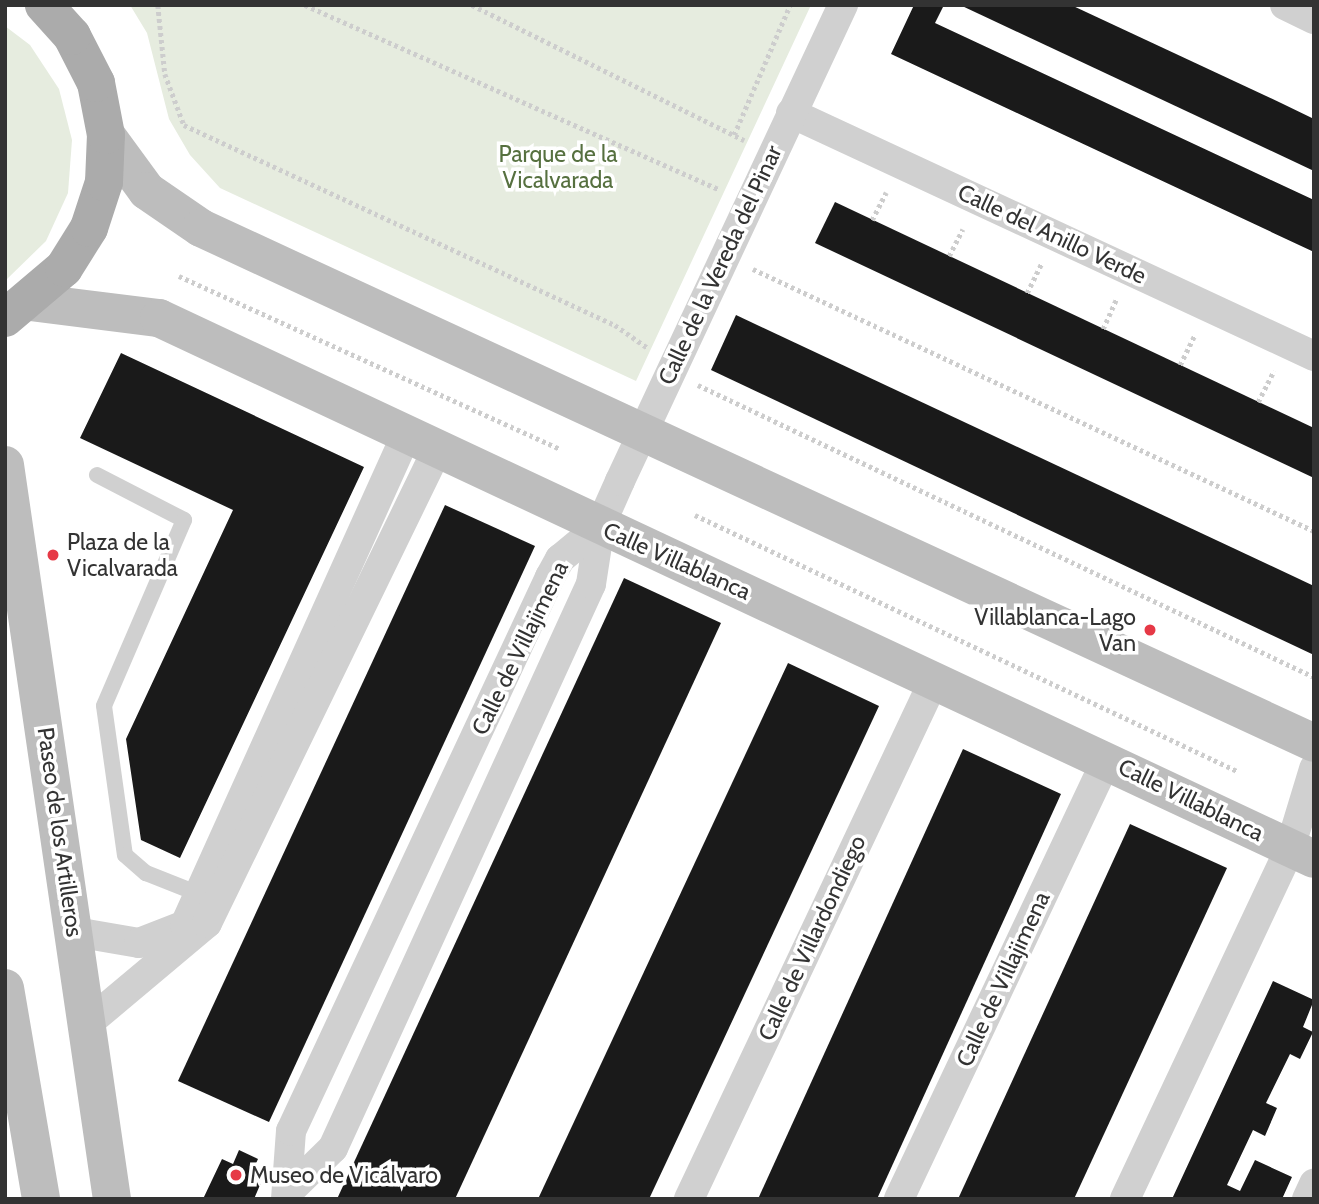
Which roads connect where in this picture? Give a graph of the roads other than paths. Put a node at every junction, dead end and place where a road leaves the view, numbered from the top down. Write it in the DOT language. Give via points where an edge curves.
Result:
graph roads {
  1 [pos="44,5"];
  2 [pos="843,5"];
  3 [pos="1285,5"];
  4 [pos="1314,19"];
  5 [pos="791,113"];
  6 [pos="106,135"];
  7 [pos="18,310"];
  8 [pos="1314,356"];
  9 [pos="642,433"];
  10 [pos="423,441"];
  11 [pos="5,465"];
  12 [pos="97,475"];
  13 [pos="600,526"];
  14 [pos="935,678"];
  15 [pos="1314,743"];
  16 [pos="1107,759"];
  17 [pos="1314,769"];
  18 [pos="1302,853"];
  19 [pos="199,894"];
  20 [pos="75,932"];
  21 [pos="5,988"];
  22 [pos="88,1023"];
  23 [pos="1314,1184"];
  24 [pos="287,1195"];
  25 [pos="41,1199"];
  26 [pos="112,1199"];
  27 [pos="689,1199"];
  28 [pos="899,1199"];
  29 [pos="1125,1199"];
  30 [pos="1307,1199"];
  1 -- 6 [label="main road" via="72,37 96,83"];
  2 -- 5 [label="street, Calle de la Vereda del Pinar"];
  3 -- 4 [label="street"];
  5 -- 8 [label="street, Calle del Anillo Verde"];
  5 -- 9 [label="street, Calle de la Vereda del Pinar"];
  6 -- 7 [label="main road" via="104,182 89,228 64,268"];
  6 -- 9 [label="main road" via="147,191 201,228"];
  7 -- 10 [label="main road, Calle Villablanca" via="159,318"];
  9 -- 13 [label="street, Calle de la Vereda del Pinar"];
  9 -- 15 [label="main road"];
  10 -- 13 [label="main road, Calle Villablanca"];
  10 -- 19 [label="street"];
  10 -- 22 [label="street" via="207,923"];
  11 -- 20 [label="main road, Paseo de los Artilleros"];
  12 -- 19 [label="lane" via="184,520 104,706 125,855 146,873"];
  13 -- 14 [label="main road, Calle Villablanca"];
  13 -- 24 [label="street, Calle de Villajimena" via="591,584 333,1148"];
  13 -- 24 [label="street, Calle de Villajimena" via="559,559 290,1131"];
  14 -- 16 [label="main road, Calle Villablanca"];
  14 -- 27 [label="street, Calle de Villardondiego"];
  16 -- 18 [label="main road, Calle Villablanca"];
  16 -- 28 [label="street, Calle de Villajimena"];
  17 -- 18 [label="street"];
  18 -- 29 [label="street"];
  19 -- 20 [label="street" via="184,925 139,943"];
  20 -- 22 [label="main road, Paseo de los Artilleros"];
  21 -- 25 [label="main road"];
  22 -- 26 [label="main road, Paseo de los Artilleros"];
  23 -- 30 [label="street"];
}
